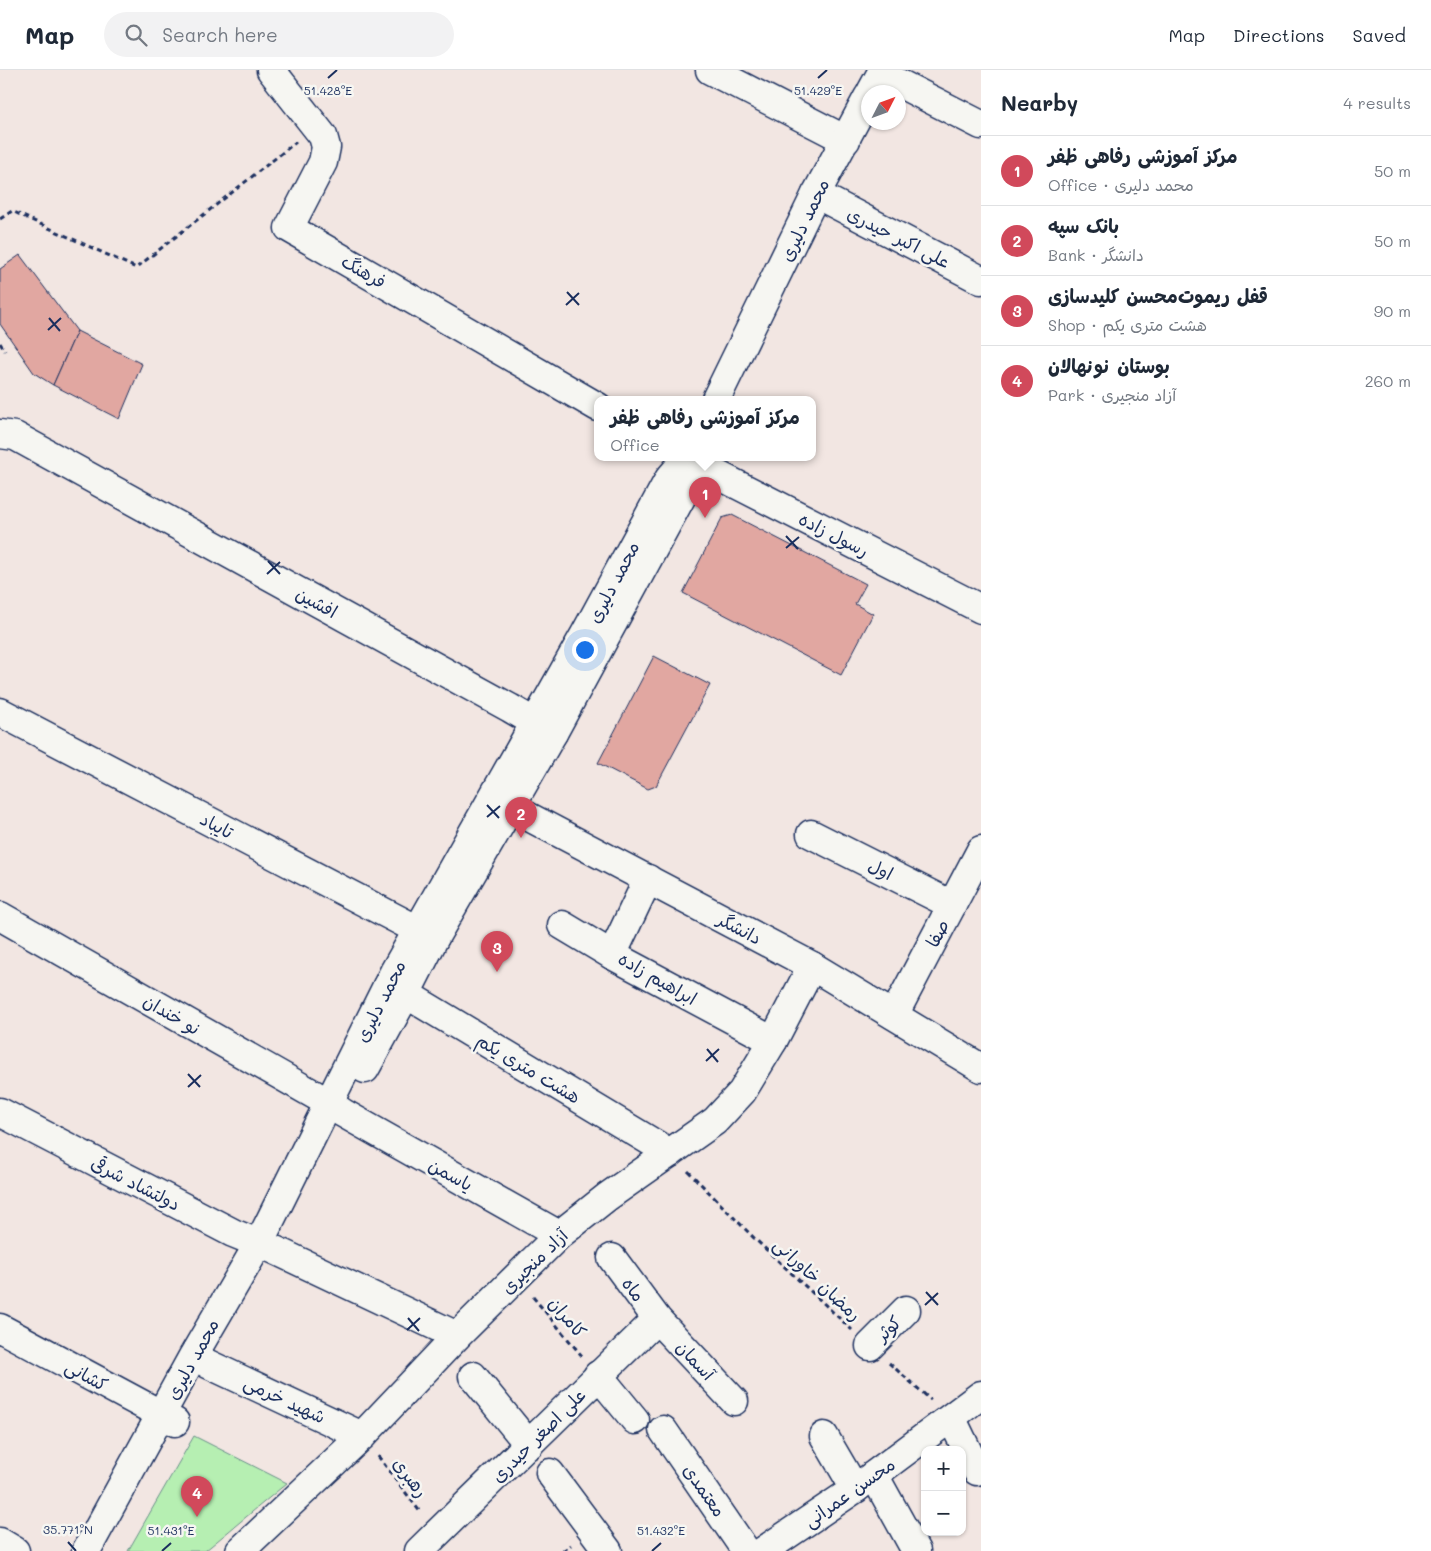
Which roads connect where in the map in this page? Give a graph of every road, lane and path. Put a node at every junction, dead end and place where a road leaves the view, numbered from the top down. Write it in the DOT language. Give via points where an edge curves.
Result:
graph roads {
  1 [pos="271,70"];
  2 [pos="710,70"];
  3 [pos="876,84"];
  4 [pos="981,125"];
  5 [pos="315,126"];
  6 [pos="846,140"];
  7 [pos="816,194"];
  8 [pos="0,219"];
  9 [pos="981,280"];
  10 [pos="0,343"];
  11 [pos="5,352"];
  12 [pos="717,396"];
  13 [pos="594,405"];
  14 [pos="0,434"];
  15 [pos="683,461"];
  16 [pos="694,461"];
  17 [pos="981,609"];
  18 [pos="0,712"];
  19 [pos="544,728"];
  20 [pos="502,803"];
  21 [pos="811,834"];
  22 [pos="981,850"];
  23 [pos="648,879"];
  24 [pos="964,898"];
  25 [pos="0,916"];
  26 [pos="562,925"];
  27 [pos="427,933"];
  28 [pos="612,955"];
  29 [pos="812,966"];
  30 [pos="397,990"];
  31 [pos="894,1016"];
  32 [pos="773,1042"];
  33 [pos="981,1068"];
  34 [pos="336,1108"];
  35 [pos="0,1112"];
  36 [pos="670,1153"];
  37 [pos="559,1235"];
  38 [pos="267,1246"];
  39 [pos="612,1258"];
  40 [pos="517,1278"];
  41 [pos="906,1310"];
  42 [pos="657,1319"];
  43 [pos="0,1328"];
  44 [pos="457,1336"];
  45 [pos="870,1346"];
  46 [pos="208,1364"];
  47 [pos="598,1374"];
  48 [pos="474,1376"];
  49 [pos="981,1395"];
  50 [pos="734,1401"];
  51 [pos="168,1418"];
  52 [pos="952,1419"];
  53 [pos="635,1420"];
  54 [pos="663,1430"];
  55 [pos="362,1436"];
  56 [pos="824,1436"];
  57 [pos="529,1445"];
  58 [pos="977,1471"];
  59 [pos="550,1473"];
  60 [pos="864,1482"];
  61 [pos="0,1542"];
  62 [pos="428,1543"];
  63 [pos="15,1551"];
  64 [pos="86,1551"];
  65 [pos="102,1551"];
  66 [pos="240,1551"];
  67 [pos="608,1551"];
  68 [pos="746,1551"];
  69 [pos="763,1551"];
  70 [pos="916,1551"];
  1 -- 5 [label="street, فرهنگ"];
  2 -- 6 [label="street"];
  3 -- 4 [label="street"];
  3 -- 6 [label="street, محمد دلیری"];
  5 -- 8 [label="path" via="136,268 12,211"];
  5 -- 13 [label="street, فرهنگ" via="326,147 323,162 289,228"];
  6 -- 7 [label="street, محمد دلیری"];
  7 -- 9 [label="street, علی اکبر حیدری"];
  7 -- 12 [label="street, محمد دلیری"];
  10 -- 11 [label="path"];
  14 -- 19 [label="street, افشین" via="15,436"];
  15 -- 19 [label="street, محمد دلیری" via="669,479"];
  16 -- 17 [label="street, رسول زاده"];
  18 -- 27 [label="street, تایباد"];
  19 -- 20 [label="street, محمد دلیری"];
  20 -- 23 [label="street, دانشگر"];
  20 -- 27 [label="street, محمد دلیری"];
  21 -- 24 [label="street, اول"];
  22 -- 24 [label="street, صفا"];
  23 -- 28 [label="street, ابراهیم زاده"];
  23 -- 29 [label="street, دانشگر"];
  24 -- 31 [label="street, صفا"];
  25 -- 34 [label="street, نو خندان"];
  26 -- 28 [label="street"];
  27 -- 30 [label="street, محمد دلیری"];
  28 -- 32 [label="street, ابراهیم زاده"];
  29 -- 31 [label="street, دانشگر"];
  29 -- 32 [label="street, آزاد منجیری"];
  30 -- 34 [label="street, محمد دلیری"];
  30 -- 36 [label="street, هشت متری یکم"];
  31 -- 33 [label="street, دانشگر"];
  32 -- 36 [label="street, آزاد منجیری" via="742,1092 715,1121"];
  34 -- 37 [label="street, یاسمن"];
  34 -- 38 [label="street, محمد دلیری"];
  35 -- 38 [label="street, دولتشاد شرقی" via="233,1233"];
  36 -- 37 [label="street, آزاد منجیری"];
  36 -- 45 [label="path, رمضان خاورانی" via="756,1240"];
  37 -- 40 [label="street, آزاد منجیری"];
  38 -- 44 [label="street, دولتشاد شرقی"];
  38 -- 46 [label="street, محمد دلیری"];
  38 -- 51 [label="street, محمد دلیری"];
  39 -- 42 [label="street, ماه"];
  40 -- 44 [label="street, آزاد منجیری"];
  40 -- 47 [label="path, کامران"];
  41 -- 45 [label="street, کوثر"];
  42 -- 47 [label="street, علی اصغر حیدری"];
  42 -- 50 [label="street, آسمان"];
  43 -- 51 [label="street, کشانی"];
  44 -- 55 [label="street, آزاد منجیری"];
  45 -- 52 [label="path, رمضان خاورانی"];
  46 -- 51 [label="street, محمد دلیری"];
  46 -- 55 [label="street, شهید خرمی"];
  47 -- 53 [label="street"];
  47 -- 57 [label="street, علی اصغر حیدری"];
  48 -- 57 [label="street"];
  49 -- 52 [label="street, محسن عمرانی"];
  51 -- 64 [label="street, محمد دلیری"];
  51 -- 65 [label="street, محمد دلیری"];
  52 -- 58 [label="street"];
  52 -- 60 [label="street, محسن عمرانی"];
  54 -- 68 [label="street, معتمدی"];
  55 -- 62 [label="path, رهبری"];
  55 -- 66 [label="street, آزاد منجیری"];
  56 -- 60 [label="street"];
  57 -- 62 [label="street, علی اصغر حیدری"];
  59 -- 67 [label="street"];
  60 -- 69 [label="street, محسن عمرانی"];
  60 -- 70 [label="street"];
  61 -- 63 [label="street"];
}
